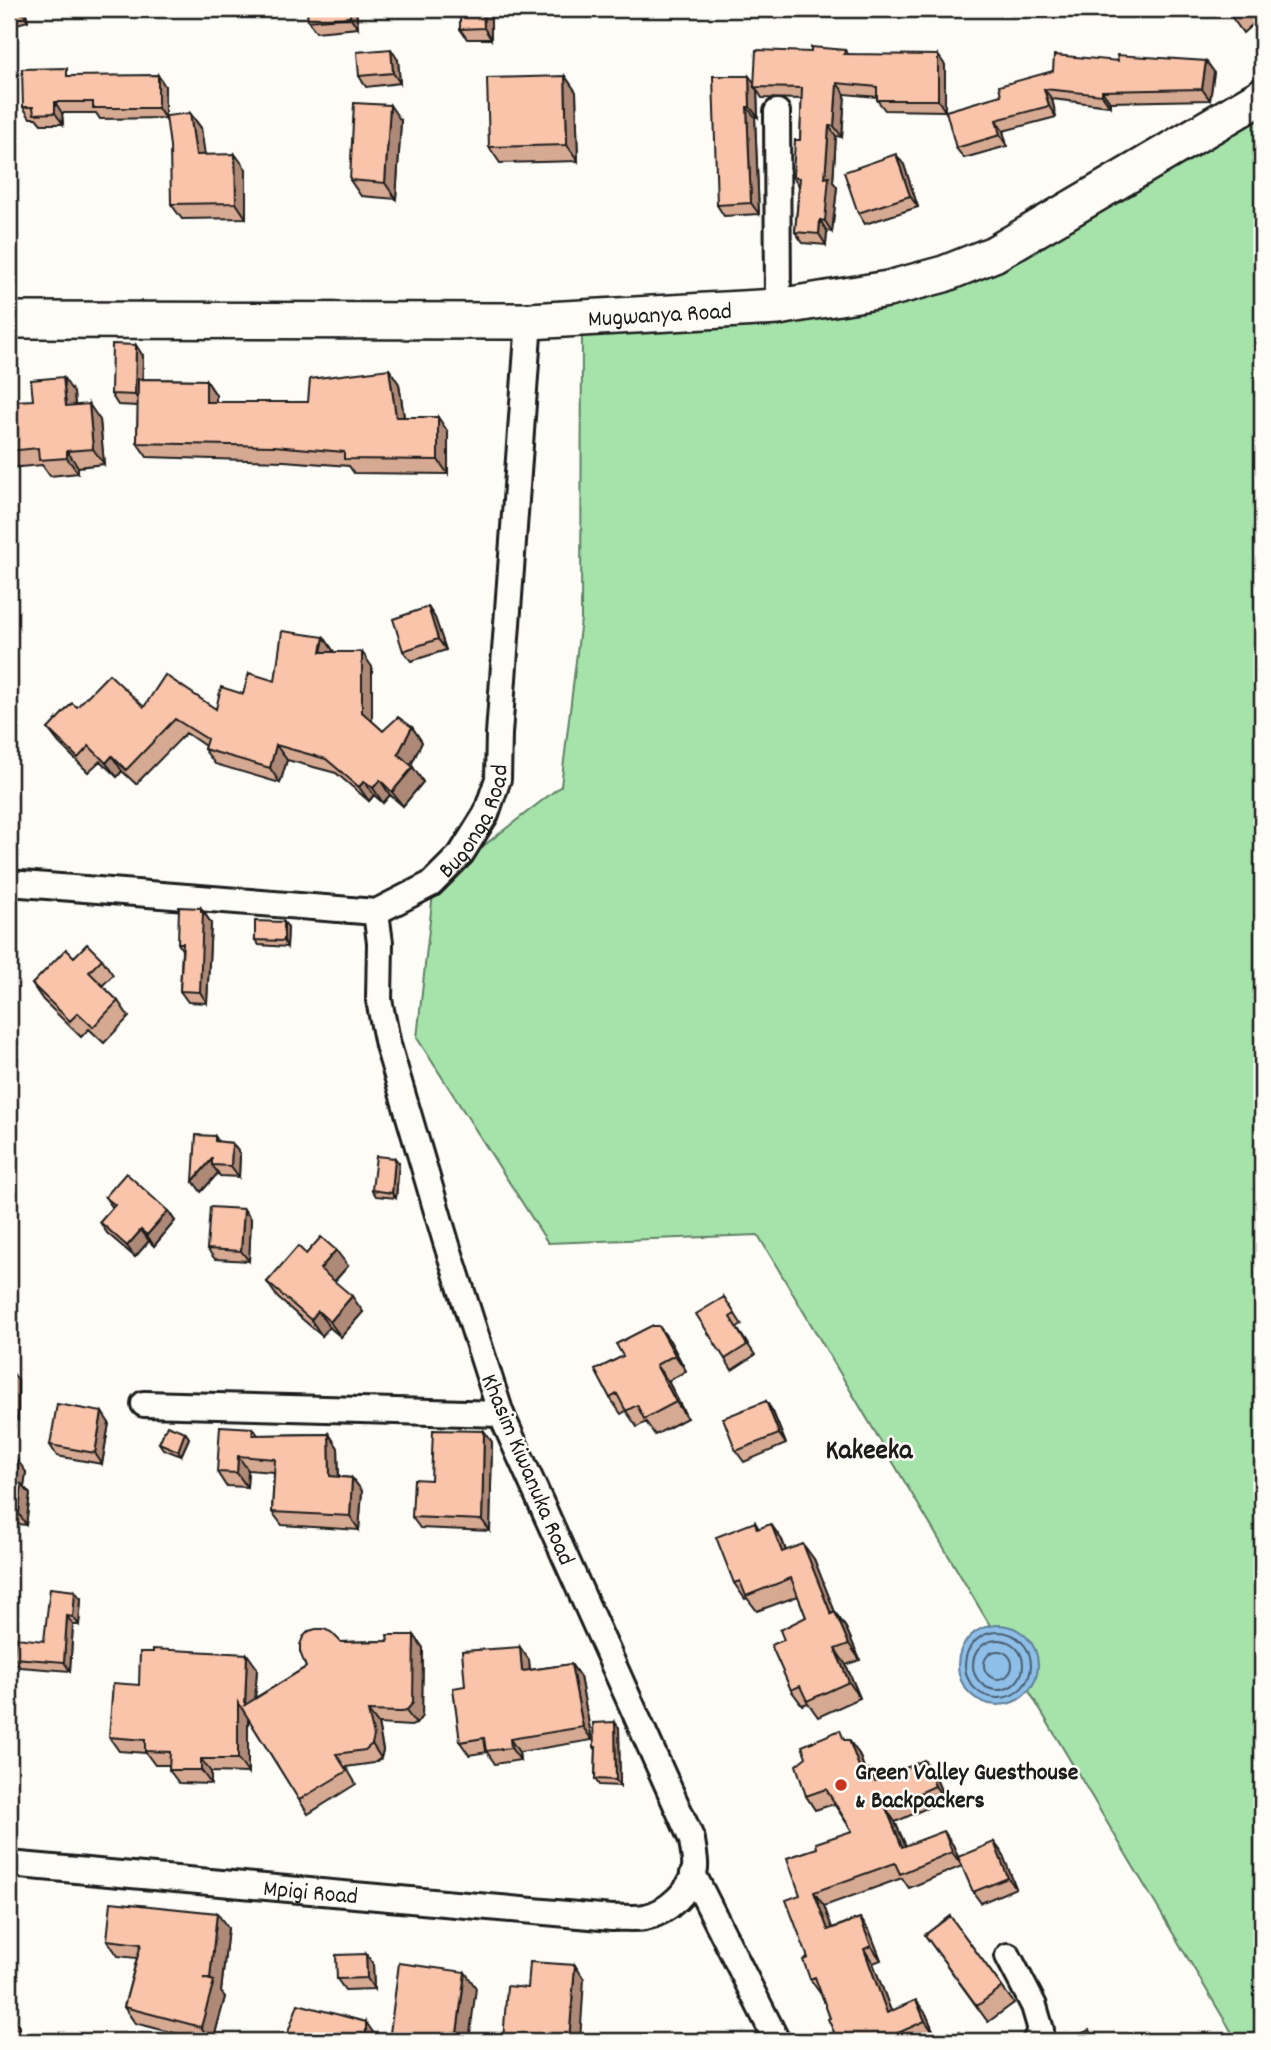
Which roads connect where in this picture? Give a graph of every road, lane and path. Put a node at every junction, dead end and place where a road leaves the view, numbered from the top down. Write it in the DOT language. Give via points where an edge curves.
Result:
graph roads {
  1 [pos="1262,96"];
  2 [pos="776,112"];
  3 [pos="778,307"];
  4 [pos="9,320"];
  5 [pos="529,321"];
  6 [pos="9,883"];
  7 [pos="376,912"];
  8 [pos="144,1404"];
  9 [pos="501,1414"];
  10 [pos="9,1864"];
  11 [pos="693,1874"];
  12 [pos="1008,1956"];
  13 [pos="777,2041"];
  14 [pos="1035,2041"];
  1 -- 3 [label="street, Mugwanya Road" via="994,254 888,289"];
  2 -- 3 [label="street"];
  3 -- 5 [label="street, Mugwanya Road"];
  4 -- 5 [label="street, Mugwanya Road"];
  5 -- 7 [label="street, Bugonga Road" via="498,779 486,814 461,854 431,884"];
  6 -- 7 [label="street"];
  7 -- 9 [label="street, Khasim Kiwanuka Road" via="379,1000 388,1045"];
  8 -- 9 [label="street"];
  9 -- 11 [label="street, Khasim Kiwanuka Road" via="692,1840"];
  10 -- 11 [label="street, Mpigi Road" via="612,1918 646,1917 670,1906"];
  11 -- 13 [label="street"];
  12 -- 14 [label="street" via="1034,2006 1041,2030"];
}
